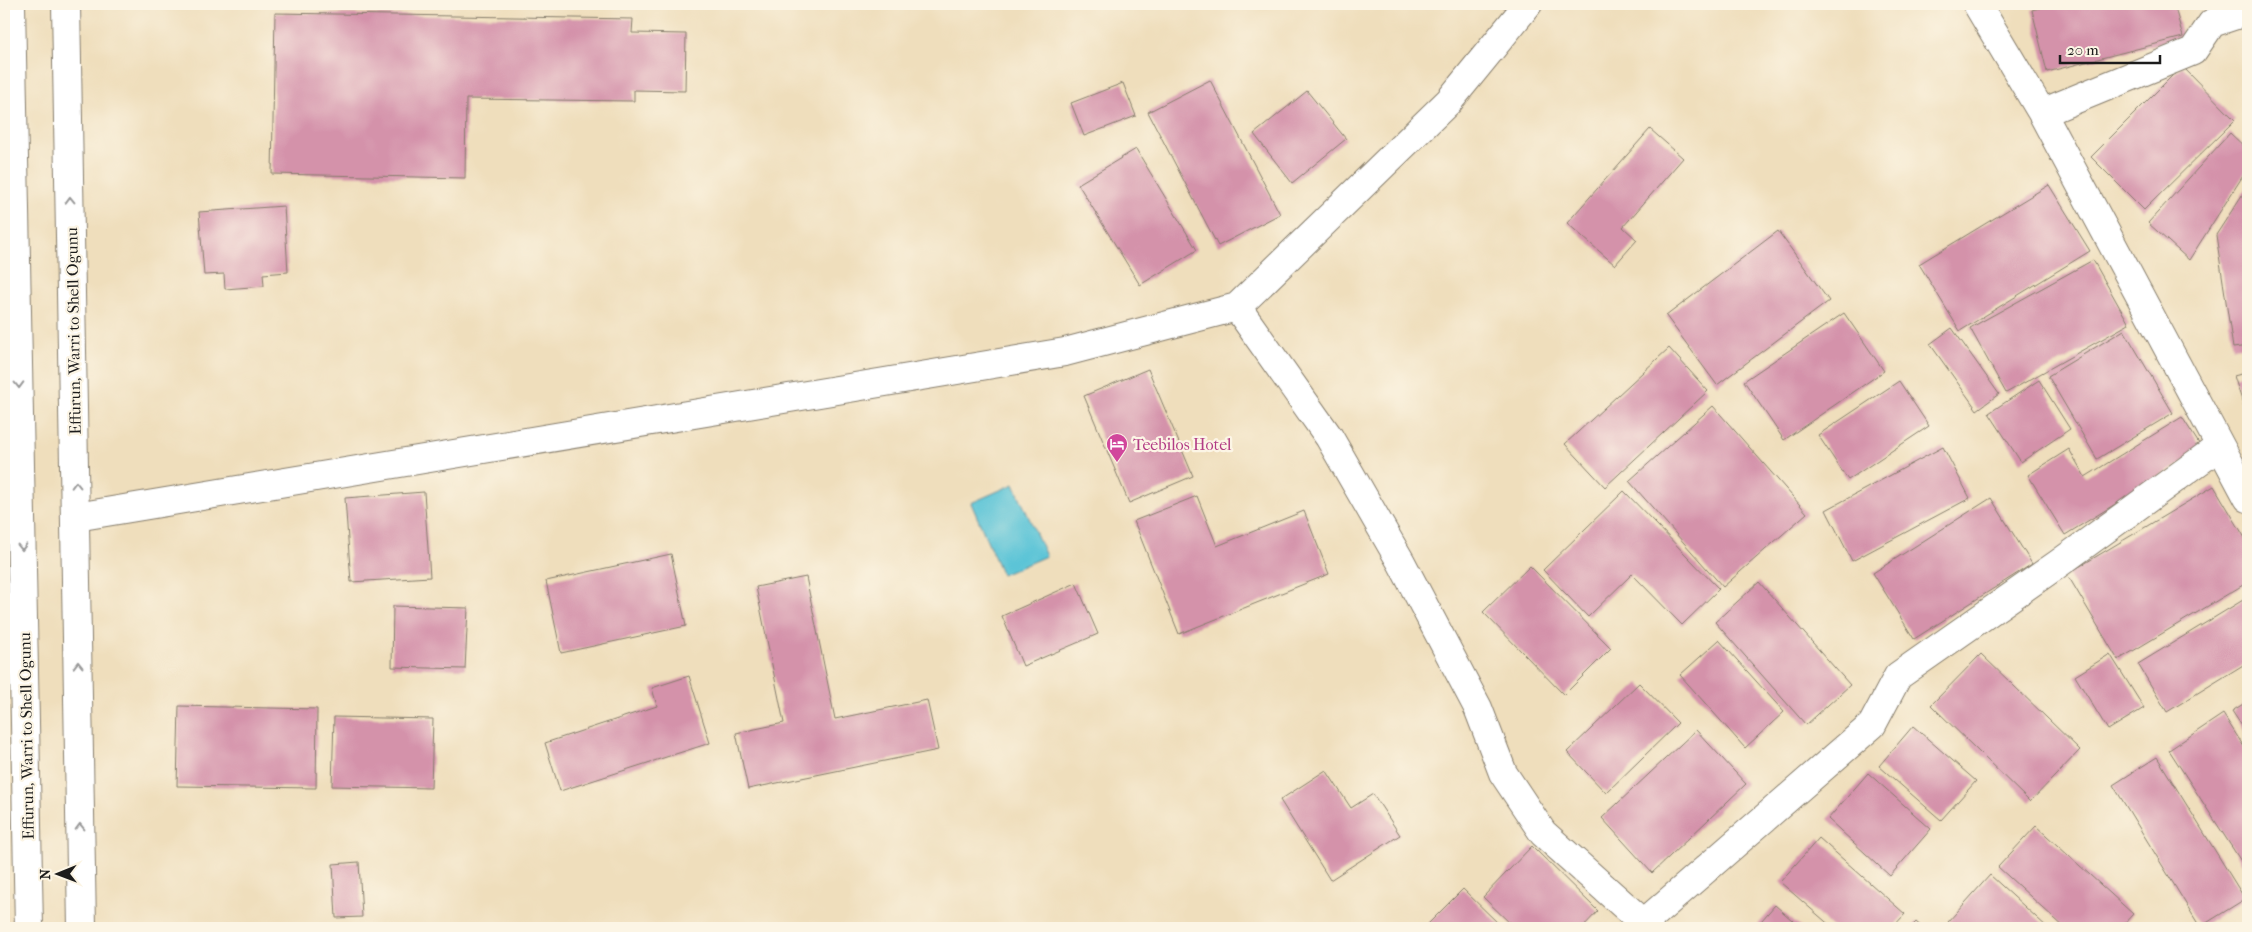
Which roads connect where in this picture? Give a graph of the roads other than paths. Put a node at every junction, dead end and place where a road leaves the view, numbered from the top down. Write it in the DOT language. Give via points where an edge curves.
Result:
graph roads {
  1 [pos="11,4"];
  2 [pos="66,4"];
  3 [pos="1528,4"];
  4 [pos="1977,4"];
  5 [pos="2248,10"];
  6 [pos="2042,113"];
  7 [pos="1237,307"];
  8 [pos="2220,446"];
  9 [pos="2248,498"];
  10 [pos="76,517"];
  11 [pos="1644,926"];
  12 [pos="29,928"];
  13 [pos="82,928"];
  1 -- 12 [label="street, Effurun, Warri to Shell Ogunu, one-way"];
  10 -- 2 [label="street, Effurun, Warri to Shell Ogunu, one-way"];
  3 -- 7 [label="street" via="1450,101"];
  4 -- 6 [label="street"];
  5 -- 6 [label="street" via="2212,23 2194,51"];
  6 -- 8 [label="street"];
  7 -- 10 [label="street" via="1065,352"];
  7 -- 11 [label="street" via="1329,437 1401,562 1478,708 1503,773 1543,833"];
  8 -- 9 [label="street"];
  8 -- 11 [label="street" via="1898,676 1872,725"];
  13 -- 10 [label="street, Effurun, Warri to Shell Ogunu, one-way"];
}
